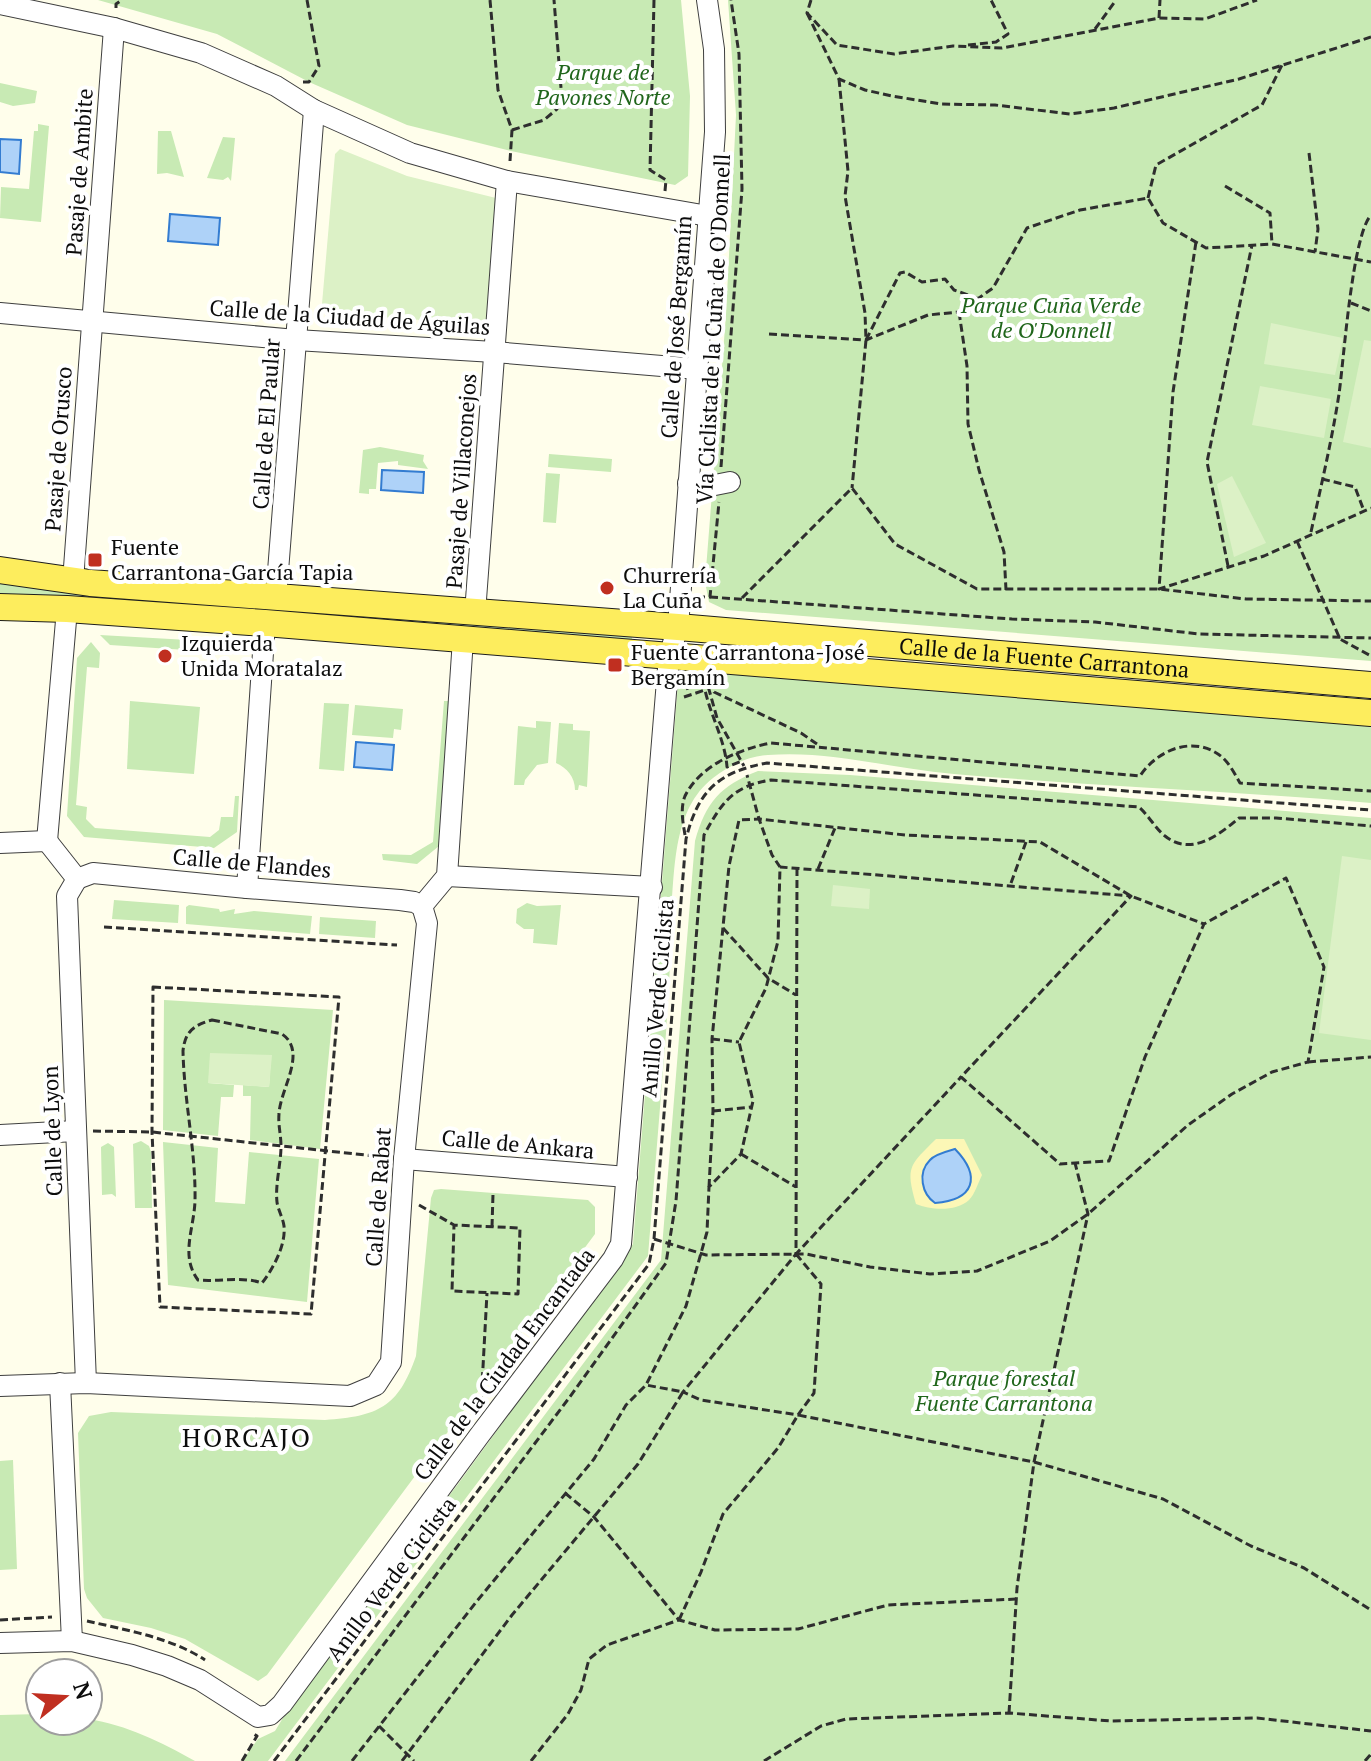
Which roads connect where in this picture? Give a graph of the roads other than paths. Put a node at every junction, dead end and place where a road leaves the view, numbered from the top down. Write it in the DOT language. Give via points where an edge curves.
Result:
graph roads {
  1 [pos="707,0"];
  2 [pos="0,4"];
  3 [pos="114,28"];
  4 [pos="314,110"];
  5 [pos="507,181"];
  6 [pos="708,216"];
  7 [pos="0,313"];
  8 [pos="92,320"];
  9 [pos="296,340"];
  10 [pos="494,352"];
  11 [pos="698,369"];
  12 [pos="688,483"];
  13 [pos="725,484"];
  14 [pos="0,570"];
  15 [pos="73,581"];
  16 [pos="276,597"];
  17 [pos="0,607"];
  18 [pos="67,609"];
  19 [pos="475,613"];
  20 [pos="265,623"];
  21 [pos="678,627"];
  22 [pos="463,639"];
  23 [pos="669,656"];
  24 [pos="1371,685"];
  25 [pos="1371,713"];
  26 [pos="47,841"];
  27 [pos="0,843"];
  28 [pos="447,876"];
  29 [pos="77,879"];
  30 [pos="652,887"];
  31 [pos="247,888"];
  32 [pos="422,906"];
  33 [pos="76,1131"];
  34 [pos="0,1135"];
  35 [pos="404,1159"];
  36 [pos="627,1177"];
  37 [pos="60,1383"];
  38 [pos="86,1383"];
  39 [pos="0,1386"];
  40 [pos="72,1641"];
  41 [pos="0,1643"];
  1 -- 6 [label="street, Calle de José Bergamín" via="714,49 715,132"];
  2 -- 3 [label="street"];
  3 -- 4 [label="street" via="201,53 276,86"];
  3 -- 8 [label="street, Pasaje de Ambite"];
  4 -- 5 [label="street" via="410,153"];
  4 -- 9 [label="street, Calle de El Paular"];
  5 -- 6 [label="street"];
  5 -- 10 [label="street, Pasaje de Villaconejos"];
  6 -- 11 [label="street, Calle de José Bergamín"];
  7 -- 8 [label="street, Calle de la Ciudad de Águilas"];
  8 -- 9 [label="street, Calle de la Ciudad de Águilas"];
  8 -- 15 [label="street, Pasaje de Orusco"];
  9 -- 10 [label="street, Calle de la Ciudad de Águilas"];
  9 -- 16 [label="street, Calle de El Paular"];
  10 -- 11 [label="street, Calle de la Ciudad de Águilas"];
  10 -- 19 [label="street, Pasaje de Villaconejos"];
  11 -- 12 [label="street, Calle de José Bergamín"];
  12 -- 13 [label="street"];
  12 -- 21 [label="street, Calle de José Bergamín"];
  14 -- 15 [label="main road, Calle de la Fuente Carrantona"];
  15 -- 16 [label="main road, Calle de la Fuente Carrantona"];
  16 -- 19 [label="main road, Calle de la Fuente Carrantona"];
  17 -- 18 [label="main road, Calle de la Fuente Carrantona"];
  18 -- 20 [label="main road, Calle de la Fuente Carrantona"];
  18 -- 26 [label="street"];
  19 -- 21 [label="main road, Calle de la Fuente Carrantona"];
  20 -- 22 [label="main road, Calle de la Fuente Carrantona"];
  20 -- 31 [label="street"];
  21 -- 23 [label="street, Calle de José Bergamín"];
  21 -- 24 [label="main road, Calle de la Fuente Carrantona"];
  22 -- 23 [label="main road, Calle de la Fuente Carrantona"];
  22 -- 28 [label="street"];
  23 -- 25 [label="main road, Calle de la Fuente Carrantona"];
  23 -- 30 [label="street, Calle de la Ciudad Encantada"];
  26 -- 27 [label="street"];
  26 -- 29 [label="street"];
  28 -- 30 [label="street"];
  28 -- 32 [label="street"];
  29 -- 31 [label="street, Calle de Flandes" via="93,873"];
  29 -- 33 [label="street, Calle de Lyon" via="67,896"];
  30 -- 36 [label="street, Calle de la Ciudad Encantada"];
  31 -- 32 [label="street, Calle de Flandes"];
  32 -- 35 [label="street, Calle de Rabat" via="427,923"];
  33 -- 34 [label="street"];
  33 -- 38 [label="street, Calle de Lyon"];
  35 -- 36 [label="street, Calle de Ankara"];
  35 -- 38 [label="street, Calle de Rabat" via="391,1362 376,1385 350,1396"];
  36 -- 40 [label="street, Calle de la Ciudad Encantada" via="621,1244 613,1259 270,1715 258,1717 167,1666"];
  37 -- 38 [label="street, Calle de Rabat"];
  37 -- 39 [label="street, Calle de Rabat"];
  37 -- 40 [label="street"];
  40 -- 41 [label="street, Calle de la Ciudad Encantada"];
}
